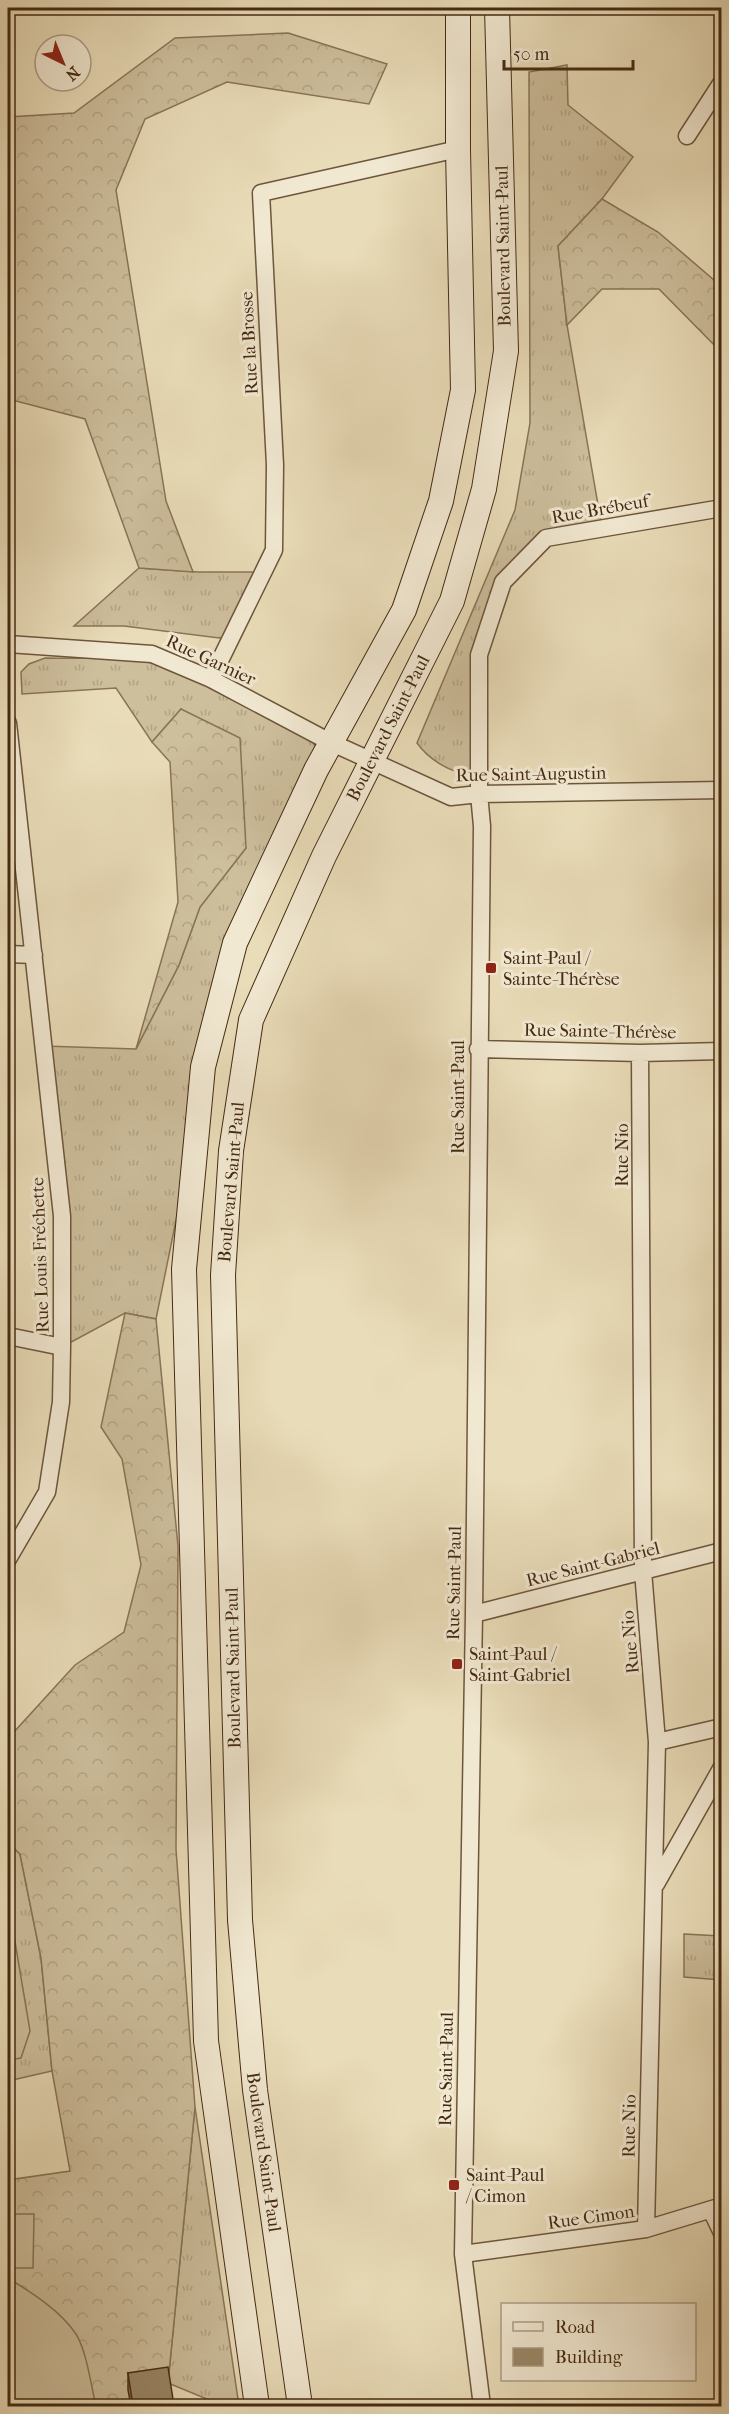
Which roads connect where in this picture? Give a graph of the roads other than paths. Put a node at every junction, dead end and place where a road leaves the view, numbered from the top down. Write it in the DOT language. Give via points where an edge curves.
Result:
graph roads {
  1 [pos="458,8"];
  2 [pos="497,8"];
  3 [pos="722,82"];
  4 [pos="687,136"];
  5 [pos="458,149"];
  6 [pos="722,508"];
  7 [pos="8,644"];
  8 [pos="210,679"];
  9 [pos="8,723"];
  10 [pos="324,739"];
  11 [pos="371,761"];
  12 [pos="722,790"];
  13 [pos="479,794"];
  14 [pos="8,954"];
  15 [pos="34,955"];
  16 [pos="478,1049"];
  17 [pos="722,1051"];
  18 [pos="640,1053"];
  19 [pos="8,1336"];
  20 [pos="62,1347"];
  21 [pos="722,1551"];
  22 [pos="8,1559"];
  23 [pos="643,1571"];
  24 [pos="474,1614"];
  25 [pos="722,1727"];
  26 [pos="657,1742"];
  27 [pos="722,1767"];
  28 [pos="654,1888"];
  29 [pos="716,2208"];
  30 [pos="645,2229"];
  31 [pos="722,2233"];
  32 [pos="463,2254"];
  33 [pos="257,2406"];
  34 [pos="300,2406"];
  35 [pos="482,2406"];
  1 -- 5 [label="main road, Boulevard Saint-Paul"];
  2 -- 11 [label="main road, Boulevard Saint-Paul" via="506,351 484,489 452,601"];
  3 -- 4 [label="street"];
  5 -- 8 [label="street, Rue la Brosse" via="261,193 276,465 274,550"];
  5 -- 10 [label="main road, Boulevard Saint-Paul" via="463,390 441,501 404,610"];
  6 -- 13 [label="street, Rue Brébeuf" via="546,538 503,582 479,654"];
  7 -- 8 [label="street, Rue Garnier" via="152,654"];
  8 -- 10 [label="street, Rue Garnier"];
  9 -- 15 [label="street, Rue Louis Fréchette"];
  10 -- 11 [label="street, Rue Saint-Augustin"];
  10 -- 33 [label="main road, Boulevard Saint-Paul" via="235,943 203,1067 184,1269 206,2041"];
  11 -- 13 [label="street, Rue Saint-Augustin" via="451,797"];
  11 -- 34 [label="main road, Boulevard Saint-Paul" via="251,1020 231,1151 223,1275 240,1920 255,2090"];
  12 -- 13 [label="street, Rue Saint-Augustin"];
  13 -- 16 [label="street, Rue Saint-Paul" via="482,826"];
  14 -- 15 [label="street"];
  15 -- 20 [label="street, Rue Louis Fréchette" via="62,1216"];
  16 -- 18 [label="street, Rue Sainte-Thérèse"];
  16 -- 24 [label="street, Rue Saint-Paul"];
  17 -- 18 [label="street, Rue Sainte-Thérèse"];
  18 -- 23 [label="street, Rue Nio"];
  19 -- 20 [label="street"];
  20 -- 22 [label="street, Rue Louis Fréchette" via="61,1402 47,1492"];
  21 -- 23 [label="street, Rue Saint-Gabriel"];
  23 -- 24 [label="street, Rue Saint-Gabriel"];
  23 -- 26 [label="street, Rue Nio"];
  24 -- 32 [label="street, Rue Saint-Paul"];
  25 -- 26 [label="street"];
  26 -- 28 [label="street, Rue Nio"];
  27 -- 28 [label="street"];
  28 -- 30 [label="street, Rue Nio"];
  29 -- 30 [label="street, Rue Cimon"];
  29 -- 31 [label="street"];
  30 -- 32 [label="street, Rue Cimon"];
  32 -- 35 [label="street, Rue Saint-Paul"];
}
